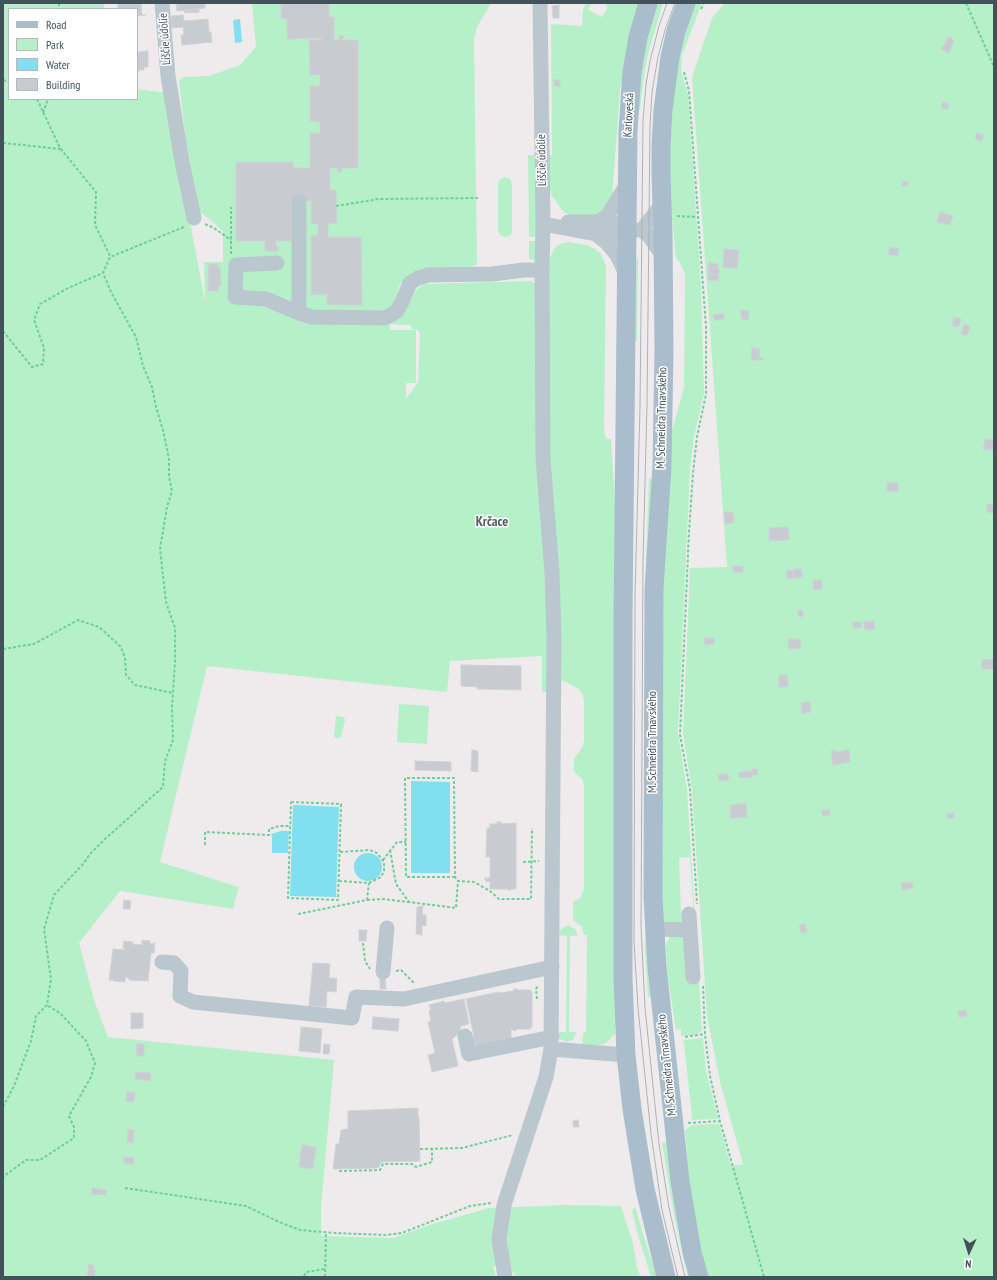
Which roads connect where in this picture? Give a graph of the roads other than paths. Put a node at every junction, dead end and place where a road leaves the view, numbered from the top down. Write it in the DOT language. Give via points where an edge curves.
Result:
graph roads {
  1 [pos="162,3"];
  2 [pos="540,3"];
  3 [pos="648,3"];
  4 [pos="692,9"];
  5 [pos="627,184"];
  6 [pos="299,201"];
  7 [pos="668,210"];
  8 [pos="194,218"];
  9 [pos="543,224"];
  10 [pos="597,228"];
  11 [pos="634,230"];
  12 [pos="663,256"];
  13 [pos="277,264"];
  14 [pos="542,270"];
  15 [pos="626,275"];
  16 [pos="299,312"];
  17 [pos="693,910"];
  18 [pos="387,928"];
  19 [pos="654,929"];
  20 [pos="690,930"];
  21 [pos="162,962"];
  22 [pos="552,967"];
  23 [pos="383,972"];
  24 [pos="698,980"];
  25 [pos="465,1036"];
  26 [pos="552,1043"];
  27 [pos="626,1054"];
  28 [pos="506,1277"];
  29 [pos="666,1277"];
  30 [pos="699,1277"];
  1 -- 8 [label="street, Líščie údolie" via="168,76"];
  2 -- 9 [label="street, Líščie údolie"];
  3 -- 5 [label="main road, Karloveská" via="638,37 632,72"];
  4 -- 7 [label="main road" via="676,31 666,78 661,146"];
  5 -- 10 [label="street"];
  5 -- 11 [label="main road, Karloveská"];
  6 -- 16 [label="street"];
  7 -- 11 [label="street"];
  7 -- 12 [label="main road, M. Schneidra Trnavského"];
  9 -- 10 [label="street"];
  9 -- 14 [label="street, Líščie údolie"];
  10 -- 11 [label="street" via="619,224"];
  10 -- 15 [label="street" via="617,255"];
  11 -- 12 [label="street" via="649,236"];
  11 -- 15 [label="main road"];
  12 -- 19 [label="main road, M. Schneidra Trnavského" via="662,466 654,596"];
  13 -- 16 [label="street" via="236,265 235,297 266,299"];
  14 -- 16 [label="street" via="428,275 418,278 410,283 397,311 384,318 312,317"];
  14 -- 22 [label="street, Líščie údolie" via="543,458 554,636"];
  15 -- 27 [label="main road" via="623,620 623,986"];
  17 -- 20 [label="street"];
  18 -- 23 [label="street"];
  19 -- 20 [label="street"];
  19 -- 30 [label="main road, M. Schneidra Trnavského" via="680,1181 692,1252"];
  20 -- 24 [label="street"];
  21 -- 22 [label="street" via="174,963 181,970 180,996 193,1002 352,1018 356,997 404,998"];
  22 -- 26 [label="street, Líščie údolie"];
  25 -- 26 [label="street" via="469,1054"];
  26 -- 27 [label="street"];
  26 -- 28 [label="street, Líščie údolie" via="546,1077 504,1205 499,1239"];
  27 -- 29 [label="main road" via="639,1154"];
}
